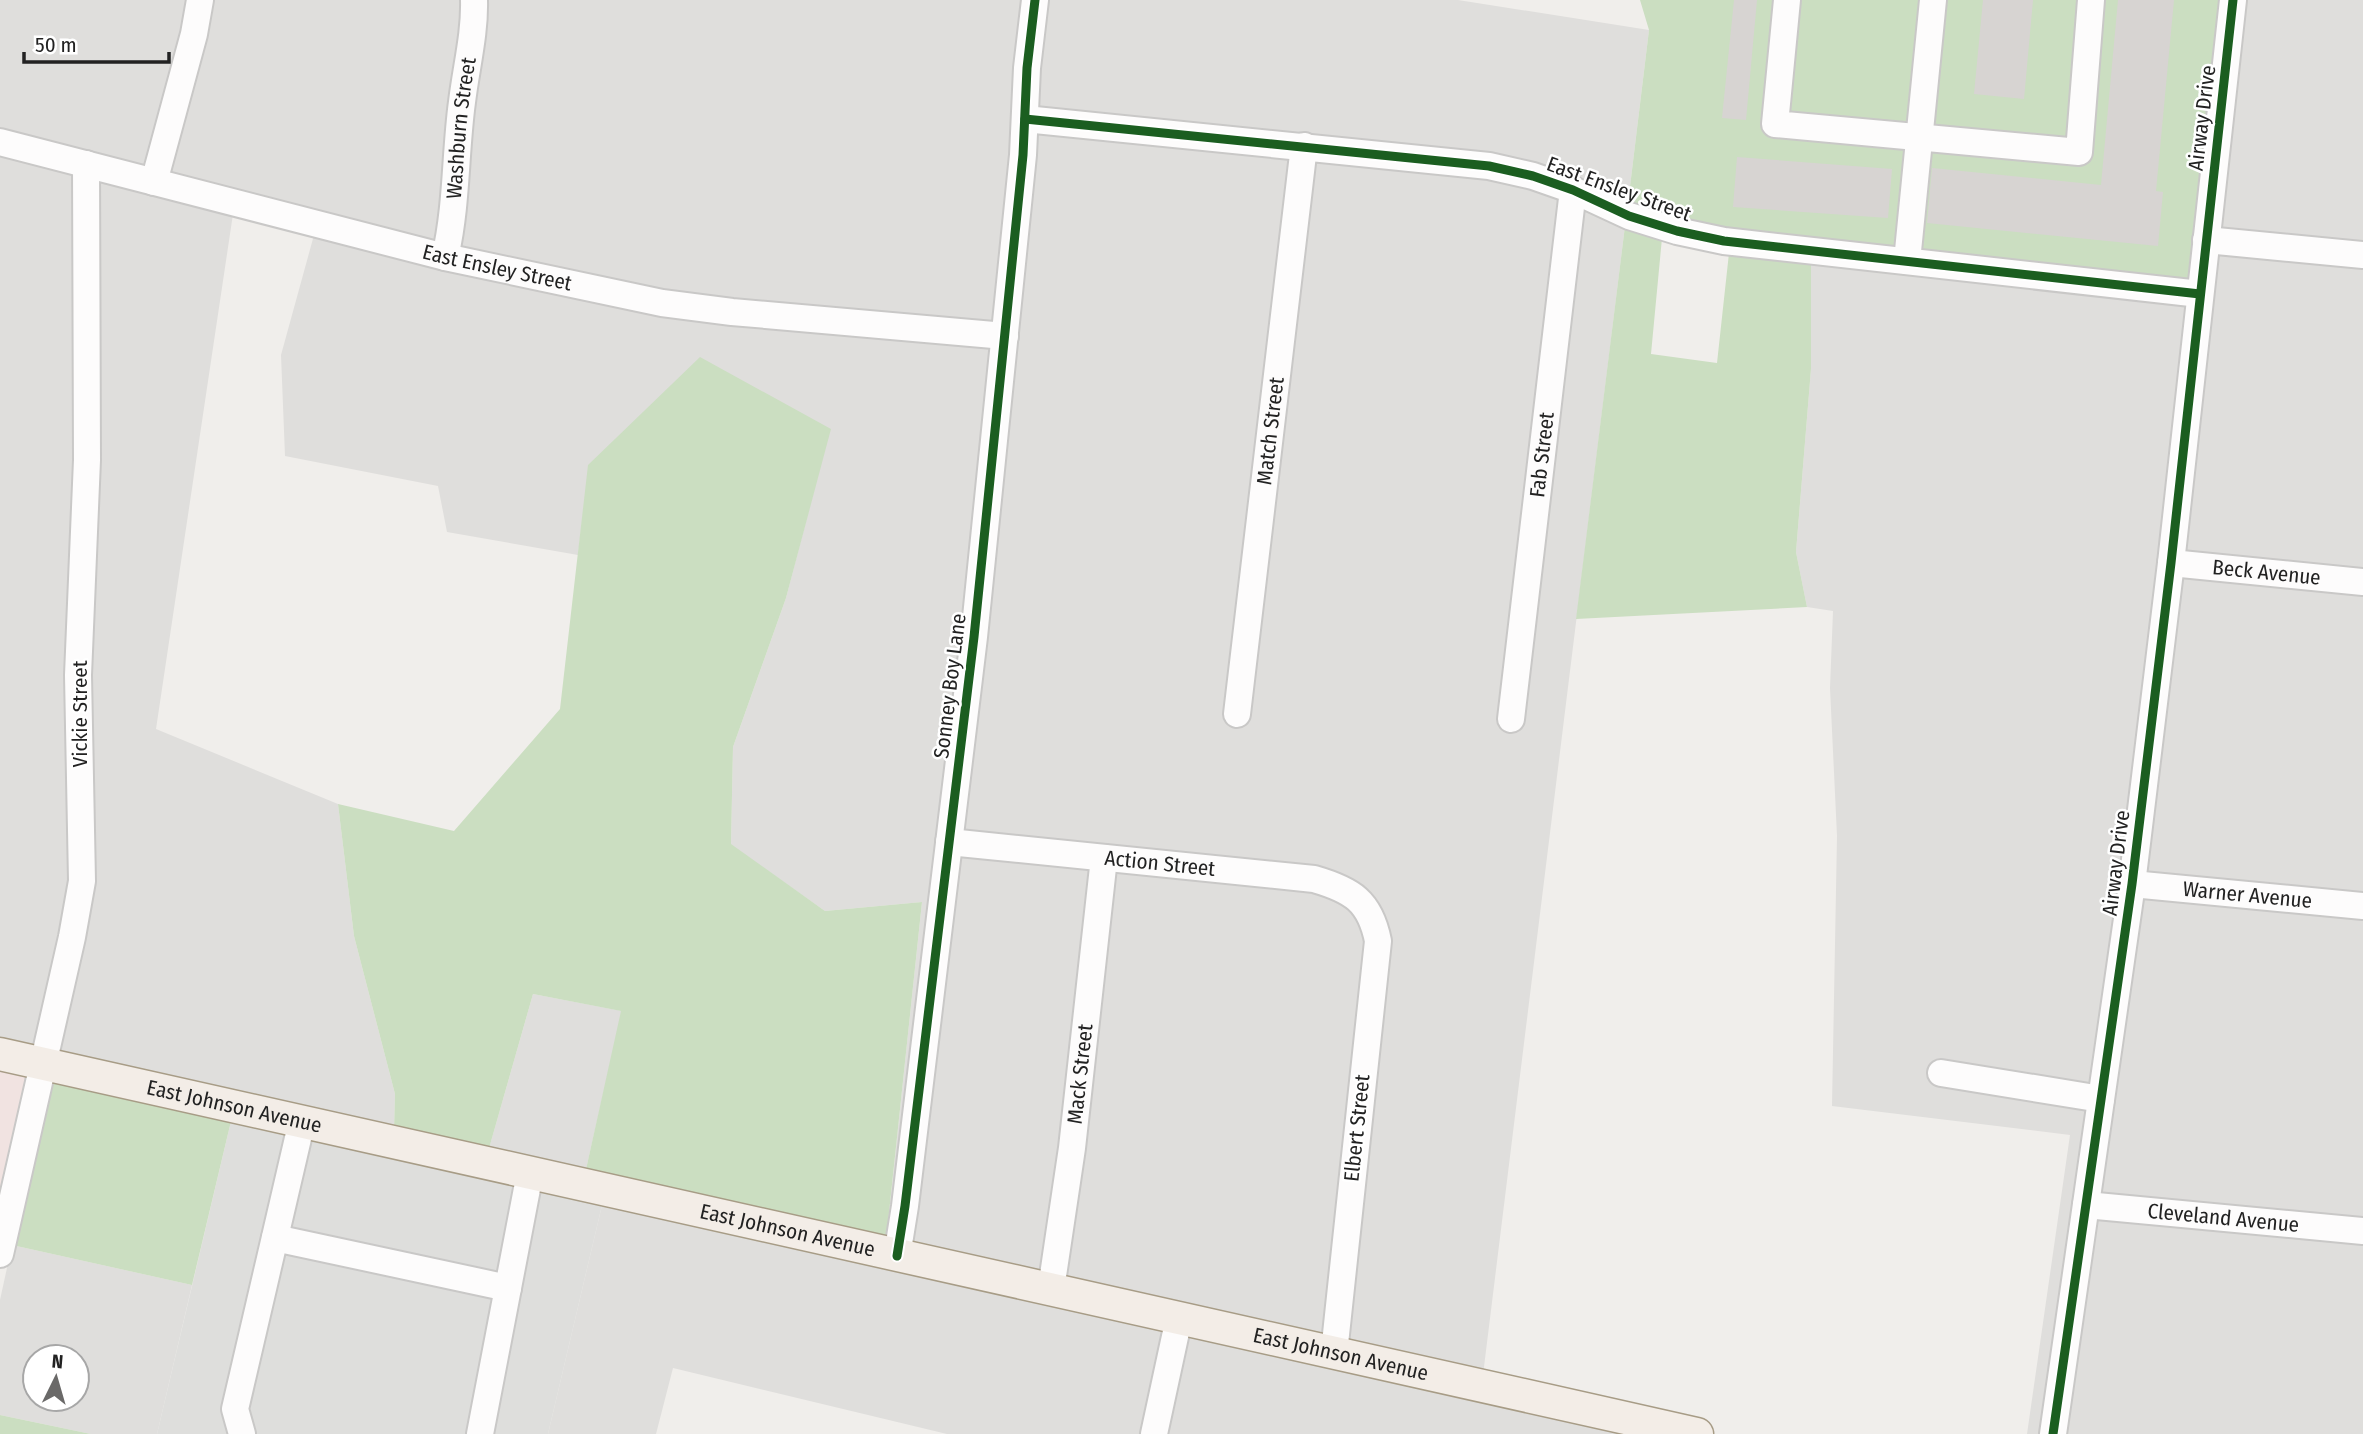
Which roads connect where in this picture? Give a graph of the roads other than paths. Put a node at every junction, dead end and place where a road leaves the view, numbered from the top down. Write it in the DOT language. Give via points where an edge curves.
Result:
graph roads {
  1 [pos="200,0"];
  2 [pos="474,0"];
  3 [pos="1035,0"];
  4 [pos="1787,0"];
  5 [pos="1933,0"];
  6 [pos="2091,0"];
  7 [pos="2233,0"];
  8 [pos="1025,119"];
  9 [pos="1919,137"];
  10 [pos="0,142"];
  11 [pos="1304,146"];
  12 [pos="86,164"];
  13 [pos="155,181"];
  14 [pos="1573,190"];
  15 [pos="2206,240"];
  16 [pos="2363,255"];
  17 [pos="445,257"];
  18 [pos="1907,261"];
  19 [pos="2200,294"];
  20 [pos="1005,336"];
  21 [pos="2171,564"];
  22 [pos="2363,582"];
  23 [pos="1237,714"];
  24 [pos="1511,719"];
  25 [pos="949,842"];
  26 [pos="1104,858"];
  27 [pos="2132,884"];
  28 [pos="1364,906"];
  29 [pos="2363,906"];
  30 [pos="0,1054"];
  31 [pos="42,1064"];
  32 [pos="1941,1073"];
  33 [pos="2101,1099"];
  34 [pos="302,1121"];
  35 [pos="530,1173"];
  36 [pos="2086,1205"];
  37 [pos="2363,1231"];
  38 [pos="275,1238"];
  39 [pos="0,1254"];
  40 [pos="897,1256"];
  41 [pos="508,1288"];
  42 [pos="1051,1289"];
  43 [pos="1179,1318"];
  44 [pos="1334,1353"];
  45 [pos="242,1434"];
  46 [pos="480,1434"];
  47 [pos="1154,1434"];
  48 [pos="1697,1434"];
  49 [pos="2053,1434"];
  1 -- 13 [label="street"];
  2 -- 17 [label="street, Washburn Street"];
  3 -- 8 [label="street, Sonney Boy Lane"];
  4 -- 9 [label="street" via="1775,124"];
  5 -- 9 [label="street"];
  6 -- 9 [label="street" via="2079,152"];
  7 -- 15 [label="street, Airway Drive"];
  8 -- 11 [label="street, East Ensley Street"];
  8 -- 20 [label="street, Sonney Boy Lane"];
  9 -- 18 [label="street"];
  10 -- 12 [label="street, East Ensley Street"];
  11 -- 14 [label="street, East Ensley Street" via="1489,166"];
  11 -- 23 [label="street, Match Street"];
  12 -- 13 [label="street, East Ensley Street"];
  12 -- 31 [label="street, Vickie Street" via="87,460 78,675 82,881"];
  13 -- 17 [label="street, East Ensley Street"];
  14 -- 18 [label="street, East Ensley Street" via="1677,232"];
  14 -- 24 [label="street, Fab Street"];
  15 -- 16 [label="street"];
  15 -- 19 [label="street, Airway Drive"];
  17 -- 20 [label="street, East Ensley Street" via="662,303"];
  18 -- 19 [label="street, East Ensley Street"];
  19 -- 21 [label="street, Airway Drive"];
  20 -- 25 [label="street, Sonney Boy Lane"];
  21 -- 22 [label="street, Beck Avenue"];
  21 -- 27 [label="street, Airway Drive"];
  25 -- 26 [label="street, Action Street"];
  25 -- 40 [label="street, Sonney Boy Lane"];
  26 -- 28 [label="street, Action Street" via="1314,879 1340,887"];
  26 -- 42 [label="street, Mack Street" via="1072,1148"];
  27 -- 29 [label="street, Warner Avenue"];
  27 -- 33 [label="street, Airway Drive"];
  28 -- 44 [label="street, Elbert Street" via="1374,920 1378,941"];
  30 -- 31 [label="main road, East Johnson Avenue"];
  31 -- 34 [label="main road, East Johnson Avenue"];
  31 -- 39 [label="street, Vickie Street"];
  32 -- 33 [label="street"];
  33 -- 36 [label="street, Airway Drive"];
  34 -- 35 [label="main road, East Johnson Avenue"];
  34 -- 38 [label="street"];
  35 -- 40 [label="main road, East Johnson Avenue"];
  35 -- 41 [label="street"];
  36 -- 37 [label="street, Cleveland Avenue"];
  36 -- 49 [label="street, Airway Drive"];
  38 -- 41 [label="street"];
  38 -- 45 [label="street" via="235,1409"];
  40 -- 42 [label="main road, East Johnson Avenue"];
  41 -- 46 [label="street"];
  42 -- 43 [label="main road, East Johnson Avenue"];
  43 -- 44 [label="main road, East Johnson Avenue"];
  43 -- 47 [label="street"];
  44 -- 48 [label="main road, East Johnson Avenue"];
}
